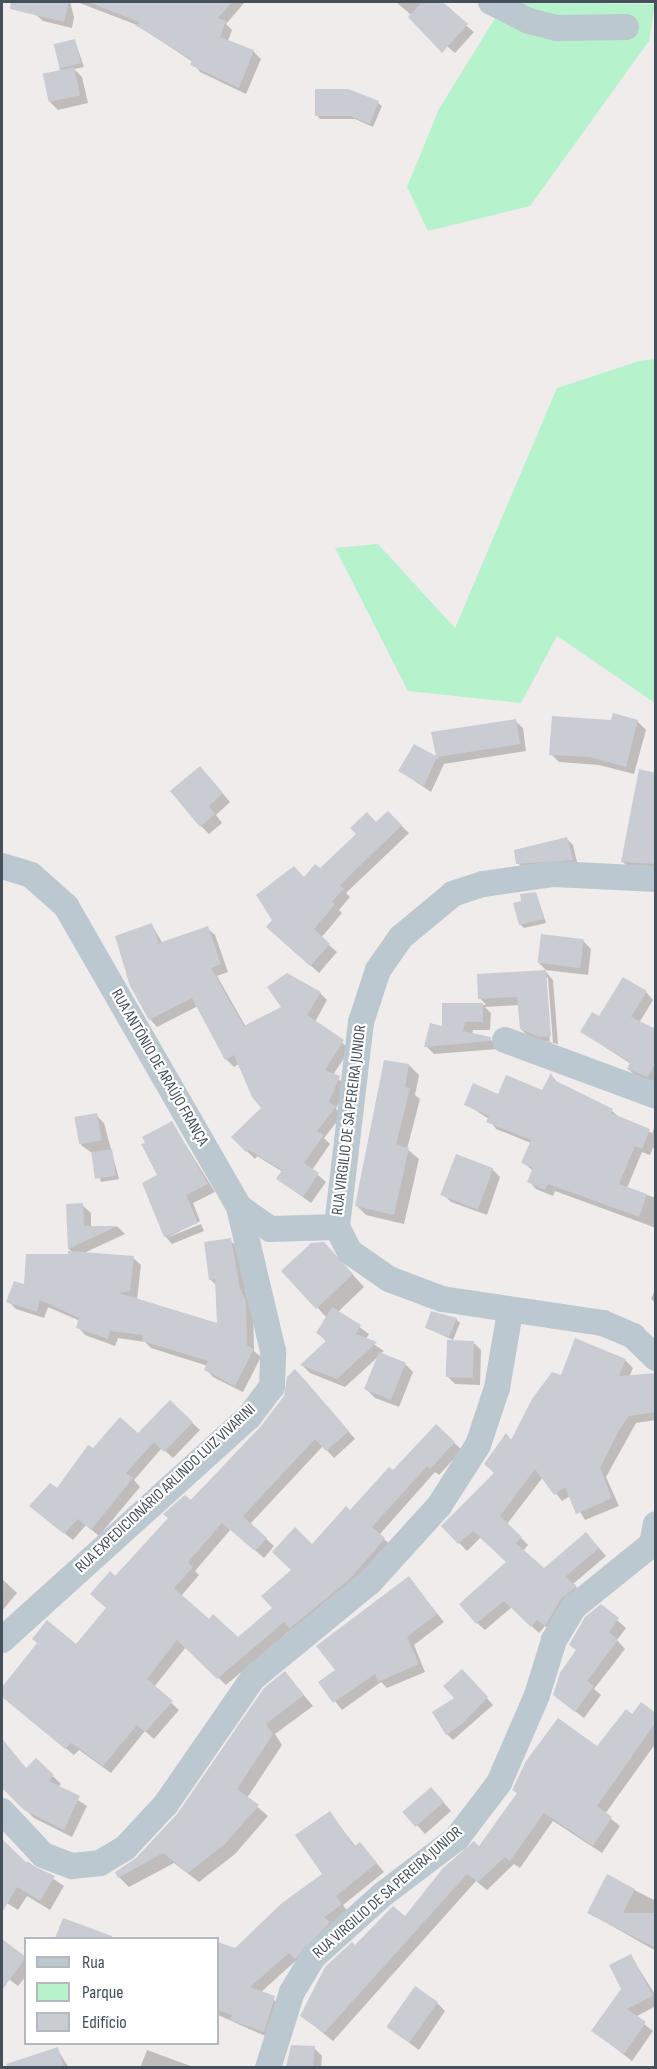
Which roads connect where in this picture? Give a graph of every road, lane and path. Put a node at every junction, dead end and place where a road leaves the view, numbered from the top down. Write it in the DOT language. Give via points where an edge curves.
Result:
graph roads {
  1 [pos="491,2"];
  2 [pos="626,27"];
  3 [pos="2,866"];
  4 [pos="656,879"];
  5 [pos="505,1040"];
  6 [pos="656,1096"];
  7 [pos="239,1207"];
  8 [pos="337,1227"];
  9 [pos="510,1312"];
  10 [pos="656,1358"];
  11 [pos="654,1538"];
  12 [pos="2,1640"];
  13 [pos="2,1811"];
  14 [pos="268,2067"];
  1 -- 2 [label="street" via="529,21 557,28"];
  3 -- 7 [label="street, RUA ANTÔNIO DE ARAÚJO FRANÇA" via="31,875 66,906"];
  4 -- 8 [label="street, RUA VIRGILIO DE SA PEREIRA JUNIOR" via="555,874 483,884 453,894 401,937 378,970 361,1022"];
  5 -- 6 [label="street"];
  7 -- 8 [label="street, RUA ANTÔNIO DE ARAÚJO FRANÇA" via="270,1229"];
  7 -- 12 [label="street, RUA EXPEDICIONÁRIO ARLINDO LUIZ VIVARINI" via="273,1351 272,1386 249,1417"];
  8 -- 9 [label="street, RUA VIRGILIO DE SA PEREIRA JUNIOR" via="350,1252 389,1279 442,1299"];
  9 -- 10 [label="street, RUA VIRGILIO DE SA PEREIRA JUNIOR" via="603,1323 633,1336"];
  9 -- 13 [label="street" via="498,1388 478,1444 439,1506 370,1582 253,1678 166,1804 124,1848 100,1863 72,1866 43,1855"];
  11 -- 14 [label="street, RUA VIRGILIO DE SA PEREIRA JUNIOR" via="574,1607 554,1640 533,1705 499,1783 457,1838 382,1895 313,1957 292,1992"];
}
